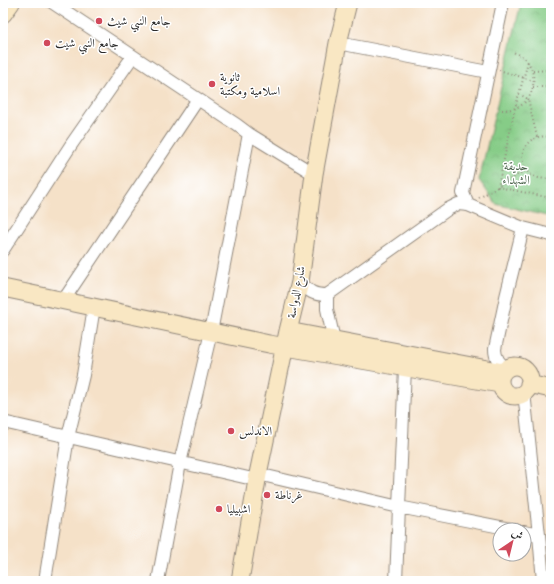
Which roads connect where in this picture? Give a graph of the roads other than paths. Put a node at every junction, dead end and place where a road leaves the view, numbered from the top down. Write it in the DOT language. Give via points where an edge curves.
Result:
graph roads {
  1 [pos="10,3"];
  2 [pos="53,3"];
  3 [pos="348,3"];
  4 [pos="503,3"];
  5 [pos="3,14"];
  6 [pos="338,43"];
  7 [pos="133,56"];
  8 [pos="488,70"];
  9 [pos="198,99"];
  10 [pos="249,134"];
  11 [pos="314,174"];
  12 [pos="468,205"];
  13 [pos="523,228"];
  14 [pos="551,235"];
  15 [pos="3,250"];
  16 [pos="300,282"];
  17 [pos="3,288"];
  18 [pos="327,295"];
  19 [pos="63,301"];
  20 [pos="94,307"];
  21 [pos="211,332"];
  22 [pos="287,339"];
  23 [pos="334,340"];
  24 [pos="405,368"];
  25 [pos="503,375"];
  26 [pos="527,388"];
  27 [pos="551,388"];
  28 [pos="3,422"];
  29 [pos="68,437"];
  30 [pos="180,463"];
  31 [pos="258,477"];
  32 [pos="399,508"];
  33 [pos="492,525"];
  34 [pos="532,534"];
  35 [pos="540,535"];
  36 [pos="46,581"];
  37 [pos="158,581"];
  38 [pos="240,581"];
  39 [pos="396,581"];
  40 [pos="543,581"];
  1 -- 5 [label="street"];
  2 -- 7 [label="street"];
  3 -- 6 [label="street, شارع الدواسة"];
  4 -- 8 [label="street"];
  6 -- 8 [label="street"];
  6 -- 11 [label="street, شارع الدواسة"];
  7 -- 9 [label="street"];
  7 -- 15 [label="street"];
  8 -- 12 [label="street" via="463,193"];
  9 -- 10 [label="street"];
  9 -- 19 [label="street"];
  10 -- 11 [label="street"];
  10 -- 21 [label="street"];
  11 -- 16 [label="street, شارع الدواسة"];
  12 -- 13 [label="street"];
  12 -- 18 [label="street" via="458,204 448,209"];
  13 -- 14 [label="street"];
  13 -- 25 [label="street" via="495,349"];
  16 -- 18 [label="street" via="311,293"];
  16 -- 22 [label="street, شارع الدواسة"];
  17 -- 19 [label="street"];
  18 -- 23 [label="street" via="326,309"];
  19 -- 20 [label="street"];
  20 -- 21 [label="street"];
  20 -- 29 [label="street" via="83,375"];
  21 -- 22 [label="street"];
  21 -- 30 [label="street"];
  22 -- 23 [label="street"];
  22 -- 24 [label="street"];
  22 -- 31 [label="street, شارع الدواسة"];
  23 -- 25 [label="street"];
  24 -- 25 [label="street"];
  24 -- 32 [label="street"];
  25 -- 26 [label="street" via="515,366 523,369 528,376"];
  25 -- 26 [label="street" via="502,389 510,395 520,395"];
  26 -- 27 [label="street"];
  26 -- 35 [label="street"];
  28 -- 29 [label="street"];
  29 -- 30 [label="street"];
  29 -- 36 [label="street"];
  30 -- 31 [label="street"];
  30 -- 37 [label="street"];
  31 -- 32 [label="street"];
  31 -- 38 [label="street, شارع الدواسة"];
  32 -- 33 [label="street"];
  32 -- 39 [label="street"];
  34 -- 35 [label="street"];
  35 -- 40 [label="street"];
}
